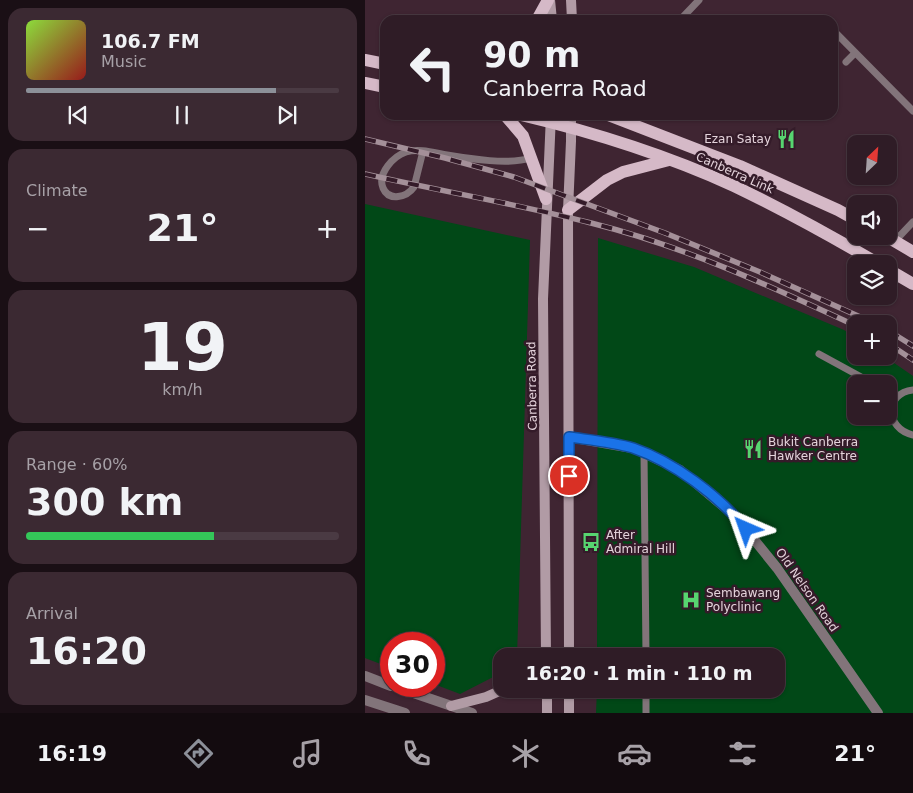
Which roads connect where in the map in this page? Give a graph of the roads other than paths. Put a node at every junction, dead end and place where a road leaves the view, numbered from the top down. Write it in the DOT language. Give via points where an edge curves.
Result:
graph roads {
  1 [pos="549,0"];
  2 [pos="571,0"];
  3 [pos="699,0"];
  4 [pos="540,15"];
  5 [pos="551,15"];
  6 [pos="572,15"];
  7 [pos="685,15"];
  8 [pos="838,35"];
  9 [pos="855,53"];
  10 [pos="365,60"];
  11 [pos="846,62"];
  12 [pos="380,63"];
  13 [pos="365,82"];
  14 [pos="380,86"];
  15 [pos="913,111"];
  16 [pos="509,120"];
  17 [pos="551,120"];
  18 [pos="629,120"];
  19 [pos="571,121"];
  20 [pos="423,151"];
  21 [pos="531,158"];
  22 [pos="669,160"];
  23 [pos="546,198"];
  24 [pos="568,210"];
  25 [pos="847,215"];
  26 [pos="913,222"];
  27 [pos="897,234"];
  28 [pos="897,243"];
  29 [pos="913,252"];
  30 [pos="864,255"];
  31 [pos="897,275"];
  32 [pos="913,284"];
  33 [pos="819,354"];
  34 [pos="858,375"];
  35 [pos="913,390"];
  36 [pos="897,396"];
  37 [pos="896,425"];
  38 [pos="913,435"];
  39 [pos="569,437"];
  40 [pos="644,453"];
  41 [pos="546,643"];
  42 [pos="543,648"];
  43 [pos="546,648"];
  44 [pos="569,648"];
  45 [pos="646,648"];
  46 [pos="365,676"];
  47 [pos="380,682"];
  48 [pos="493,693"];
  49 [pos="424,697"];
  50 [pos="547,698"];
  51 [pos="569,698"];
  52 [pos="646,698"];
  53 [pos="365,700"];
  54 [pos="451,706"];
  55 [pos="405,713"];
  56 [pos="472,713"];
  57 [pos="547,713"];
  58 [pos="569,713"];
  59 [pos="646,713"];
  60 [pos="878,713"];
  1 -- 4 [label="main road"];
  1 -- 5 [label="main road"];
  2 -- 6 [label="main road"];
  3 -- 7 [label="lane"];
  8 -- 9 [label="lane"];
  9 -- 11 [label="lane"];
  9 -- 15 [label="lane"];
  10 -- 12 [label="main road"];
  13 -- 14 [label="main road"];
  16 -- 21 [label="main road" via="523,136"];
  17 -- 23 [label="main road, Canberra Road"];
  18 -- 25 [label="main road, Canberra Link"];
  19 -- 22 [label="main road, Canberra Link"];
  19 -- 24 [label="main road"];
  20 -- 20 [label="lane" via="411,192 397,197 388,194 382,180 390,162 407,151"];
  20 -- 21 [label="lane" via="501,160"];
  21 -- 23 [label="main road"];
  22 -- 24 [label="main road" via="623,172 607,180"];
  22 -- 30 [label="main road, Canberra Link" via="733,186 809,223"];
  23 -- 41 [label="main road, Canberra Road" via="543,299"];
  24 -- 39 [label="main road"];
  26 -- 27 [label="lane"];
  28 -- 29 [label="main road"];
  31 -- 32 [label="main road"];
  33 -- 34 [label="lane"];
  35 -- 36 [label="lane"];
  37 -- 38 [label="lane"];
  39 -- 40 [label="street, Old Nelson Road"];
  39 -- 44 [label="main road"];
  40 -- 45 [label="lane"];
  40 -- 60 [label="street, Old Nelson Road" via="680,470 735,516 777,568"];
  41 -- 42 [label="main road"];
  41 -- 43 [label="main road, Canberra Road"];
  46 -- 47 [label="street"];
  48 -- 54 [label="main road"];
  49 -- 54 [label="street"];
  50 -- 57 [label="main road"];
  51 -- 58 [label="main road"];
  52 -- 59 [label="lane"];
  53 -- 55 [label="street"];
  54 -- 56 [label="street"];
}
